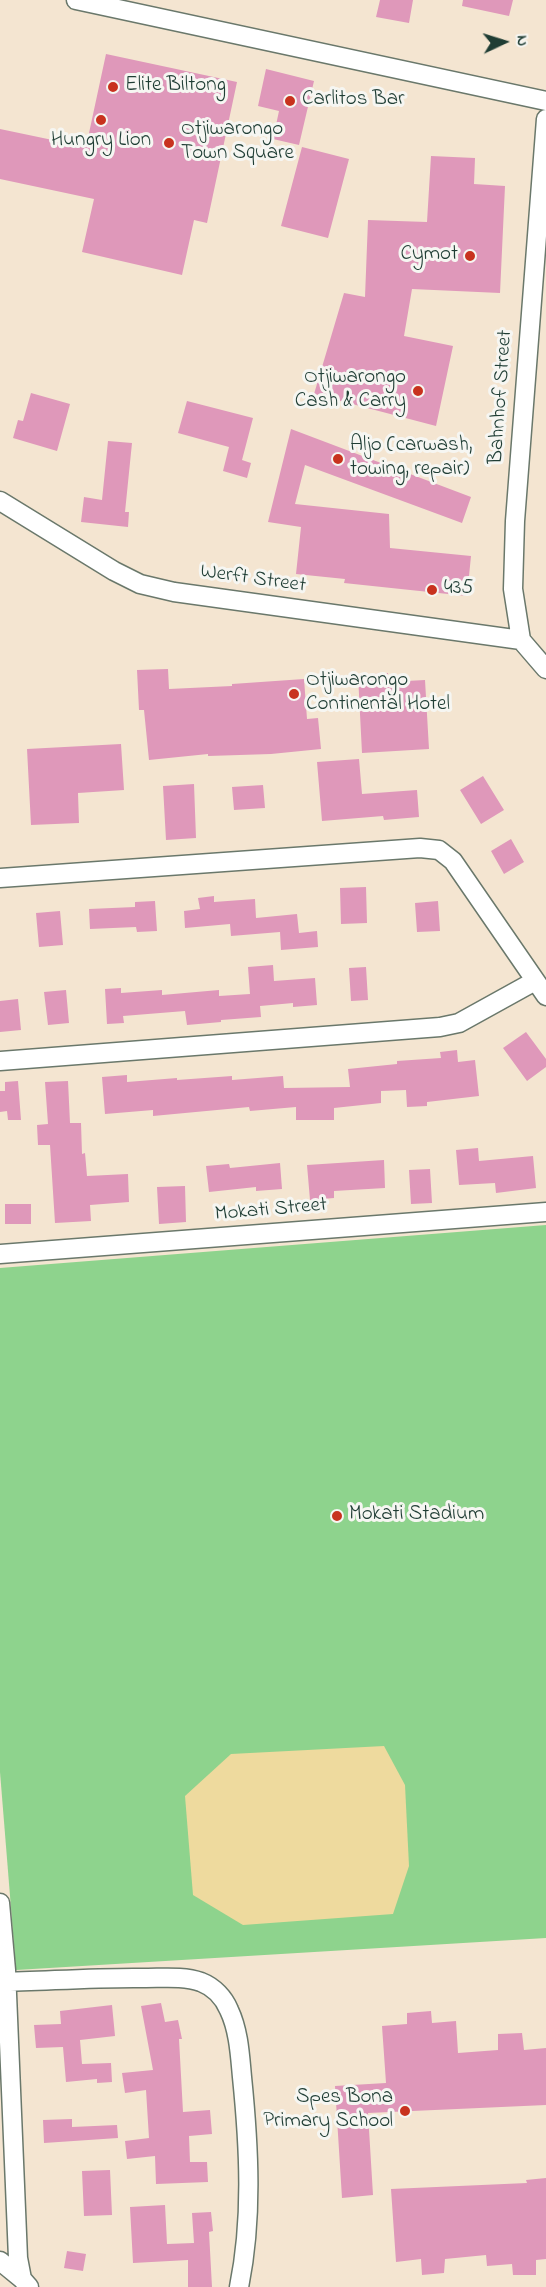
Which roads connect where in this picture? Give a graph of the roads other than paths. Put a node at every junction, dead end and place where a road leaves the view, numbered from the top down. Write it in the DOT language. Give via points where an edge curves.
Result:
graph roads {
  1 [pos="76,0"];
  2 [pos="546,101"];
  3 [pos="546,119"];
  4 [pos="0,501"];
  5 [pos="521,640"];
  6 [pos="546,669"];
  7 [pos="0,878"];
  8 [pos="541,989"];
  9 [pos="0,1061"];
  10 [pos="546,1212"];
  11 [pos="0,1254"];
  12 [pos="0,1903"];
  13 [pos="3,1982"];
  14 [pos="0,2261"];
  15 [pos="26,2283"];
  16 [pos="239,2287"];
  1 -- 2 [label="street"];
  3 -- 5 [label="street, Bahnhof Street" via="515,521 513,589"];
  4 -- 5 [label="street, Werft Street" via="140,584"];
  5 -- 6 [label="street"];
  7 -- 8 [label="street" via="439,850 453,861"];
  8 -- 9 [label="street" via="440,1027"];
  10 -- 11 [label="street, Mokati Street"];
  12 -- 13 [label="street"];
  13 -- 15 [label="street" via="17,2240"];
  13 -- 16 [label="street" via="174,1978 200,1982 216,1990 229,2010 238,2044 248,2134 248,2197"];
  14 -- 15 [label="street"];
}
